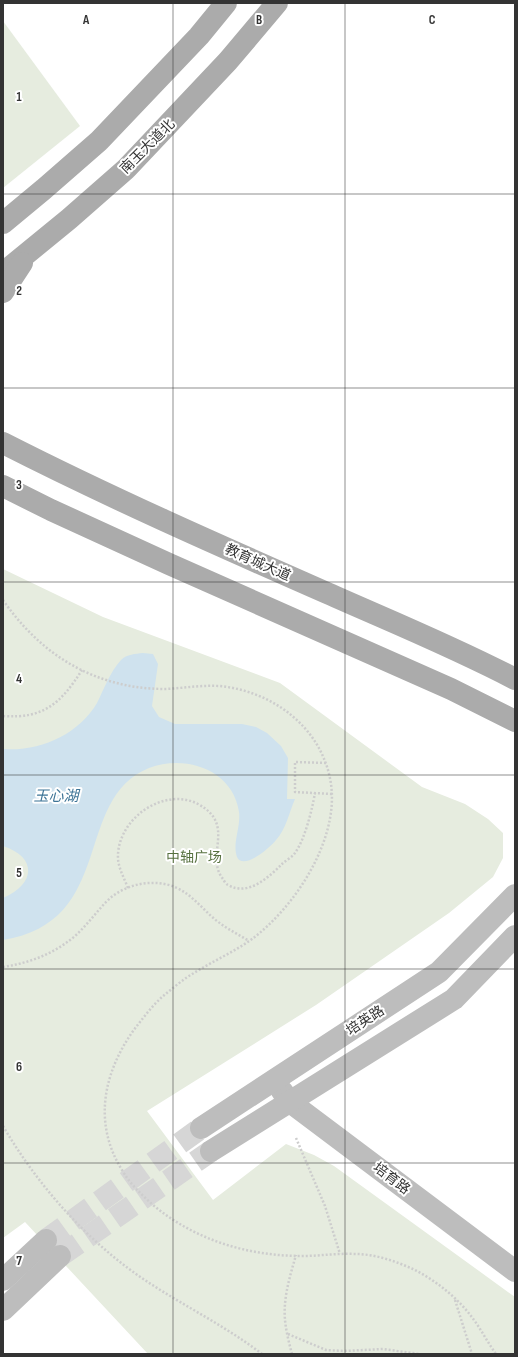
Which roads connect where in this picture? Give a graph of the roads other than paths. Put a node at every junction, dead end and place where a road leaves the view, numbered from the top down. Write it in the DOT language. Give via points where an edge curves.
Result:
graph roads {
  1 [pos="226,3"];
  2 [pos="277,3"];
  3 [pos="3,223"];
  4 [pos="30,251"];
  5 [pos="3,273"];
  6 [pos="3,292"];
  7 [pos="3,428"];
  8 [pos="3,443"];
  9 [pos="31,457"];
  10 [pos="3,486"];
  11 [pos="515,679"];
  12 [pos="515,722"];
  13 [pos="515,895"];
  14 [pos="515,936"];
  15 [pos="273,1080"];
  16 [pos="290,1102"];
  17 [pos="201,1128"];
  18 [pos="211,1151"];
  19 [pos="515,1272"];
  20 [pos="3,1280"];
  21 [pos="3,1310"];
  1 -- 3 [label="main road" via="199,36 99,141"];
  2 -- 4 [label="main road, 南玉大道北" via="228,61 126,168"];
  4 -- 5 [label="main road, 南玉大道北"];
  4 -- 6 [label="main road"];
  7 -- 9 [label="main road"];
  8 -- 9 [label="main road, 教育城大道"];
  9 -- 11 [label="main road, 教育城大道" via="178,526 467,654"];
  10 -- 12 [label="main road" via="169,564 451,689"];
  13 -- 15 [label="main road, 培英路" via="439,972"];
  14 -- 16 [label="main road, 培英路" via="454,999"];
  15 -- 16 [label="main road, 培育路"];
  15 -- 17 [label="main road, 培英路"];
  16 -- 18 [label="main road, 培英路"];
  16 -- 19 [label="main road, 培育路"];
  20 -- 21 [label="main road" via="53,1248"];
}
